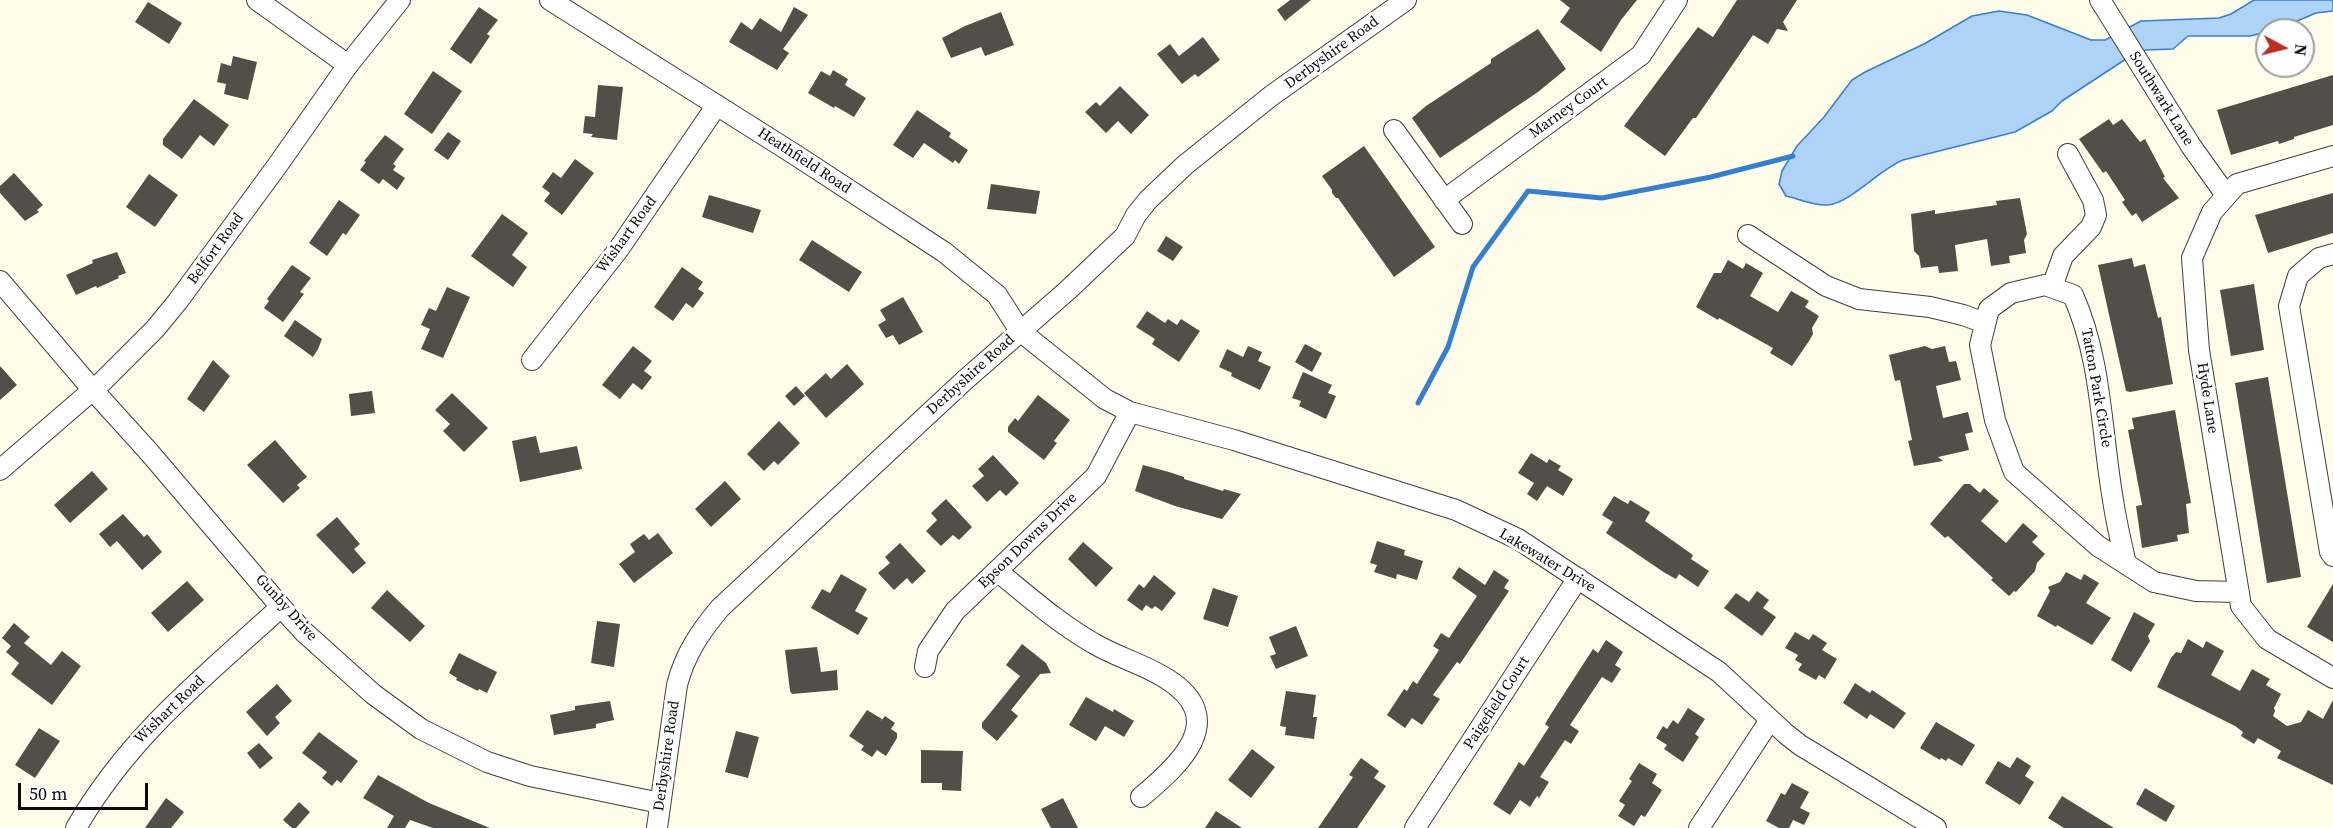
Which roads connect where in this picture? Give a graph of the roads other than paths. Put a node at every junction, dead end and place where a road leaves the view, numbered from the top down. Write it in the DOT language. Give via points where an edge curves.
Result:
graph roads {
  1 [pos="258,0"];
  2 [pos="400,0"];
  3 [pos="550,0"];
  4 [pos="1406,0"];
  5 [pos="1677,0"];
  6 [pos="2102,3"];
  7 [pos="348,65"];
  8 [pos="717,105"];
  9 [pos="1394,130"];
  10 [pos="2068,154"];
  11 [pos="2333,156"];
  12 [pos="2226,195"];
  13 [pos="1444,200"];
  14 [pos="1462,224"];
  15 [pos="1748,235"];
  16 [pos="2333,254"];
  17 [pos="0,281"];
  18 [pos="2052,287"];
  19 [pos="1985,323"];
  20 [pos="1020,331"];
  21 [pos="532,360"];
  22 [pos="92,389"];
  23 [pos="1130,412"];
  24 [pos="0,470"];
  25 [pos="2333,556"];
  26 [pos="2126,564"];
  27 [pos="997,571"];
  28 [pos="1578,578"];
  29 [pos="2239,592"];
  30 [pos="281,607"];
  31 [pos="925,667"];
  32 [pos="2333,678"];
  33 [pos="1770,720"];
  34 [pos="1141,797"];
  35 [pos="660,802"];
  36 [pos="76,828"];
  37 [pos="657,828"];
  38 [pos="1415,828"];
  39 [pos="1699,828"];
  40 [pos="1936,828"];
  1 -- 7 [label="street"];
  2 -- 7 [label="street, Belfort Road"];
  3 -- 8 [label="street, Heathfield Road"];
  4 -- 20 [label="street, Derbyshire Road" via="1271,96 1185,165 1148,200 1125,236"];
  5 -- 13 [label="street, Marney Court" via="1641,55"];
  6 -- 12 [label="street, Southwark Lane"];
  7 -- 22 [label="street, Belfort Road" via="178,301"];
  8 -- 20 [label="street, Heathfield Road" via="944,252 997,295"];
  8 -- 21 [label="street, Wishart Road" via="618,250"];
  9 -- 13 [label="street"];
  10 -- 18 [label="street" via="2094,200 2096,215 2091,227 2063,256"];
  11 -- 12 [label="street, Hyde Lane" via="2237,184"];
  12 -- 29 [label="street, Hyde Lane" via="2212,212 2192,258 2199,350"];
  13 -- 14 [label="street"];
  15 -- 19 [label="street" via="1826,286 1859,299 1930,307"];
  16 -- 25 [label="street" via="2319,258 2298,276 2289,306"];
  17 -- 22 [label="street, Gunby Drive"];
  18 -- 19 [label="street" via="2044,285 2011,293 1989,309"];
  18 -- 26 [label="street, Tatton Park Circle" via="2073,296 2084,320 2097,376 2113,500"];
  19 -- 26 [label="street" via="1980,345 1995,420 2014,472 2098,546"];
  20 -- 23 [label="street, Lakewater Drive" via="1105,399"];
  20 -- 35 [label="street, Derbyshire Road" via="823,511 703,628 687,652 677,685"];
  22 -- 24 [label="street, Belfort Road"];
  22 -- 30 [label="street, Gunby Drive"];
  23 -- 27 [label="street, Epson Downs Drive" via="1096,476"];
  23 -- 28 [label="street, Lakewater Drive" via="1234,440 1456,510 1518,540"];
  26 -- 29 [label="street" via="2154,582 2196,591"];
  27 -- 31 [label="street, Epson Downs Drive" via="939,632 928,651"];
  27 -- 34 [label="street" via="1092,643 1166,678 1189,698 1197,720 1189,750"];
  28 -- 33 [label="street, Lakewater Drive" via="1719,672"];
  28 -- 38 [label="street, Paigefield Court"];
  29 -- 32 [label="street, Hyde Lane" via="2241,606 2267,639"];
  30 -- 35 [label="street, Gunby Drive" via="373,694 421,729 487,762 530,776"];
  30 -- 36 [label="street, Wishart Road" via="136,742"];
  33 -- 39 [label="street"];
  33 -- 40 [label="street, Lakewater Drive" via="1800,745"];
  35 -- 37 [label="street, Derbyshire Road"];
}
